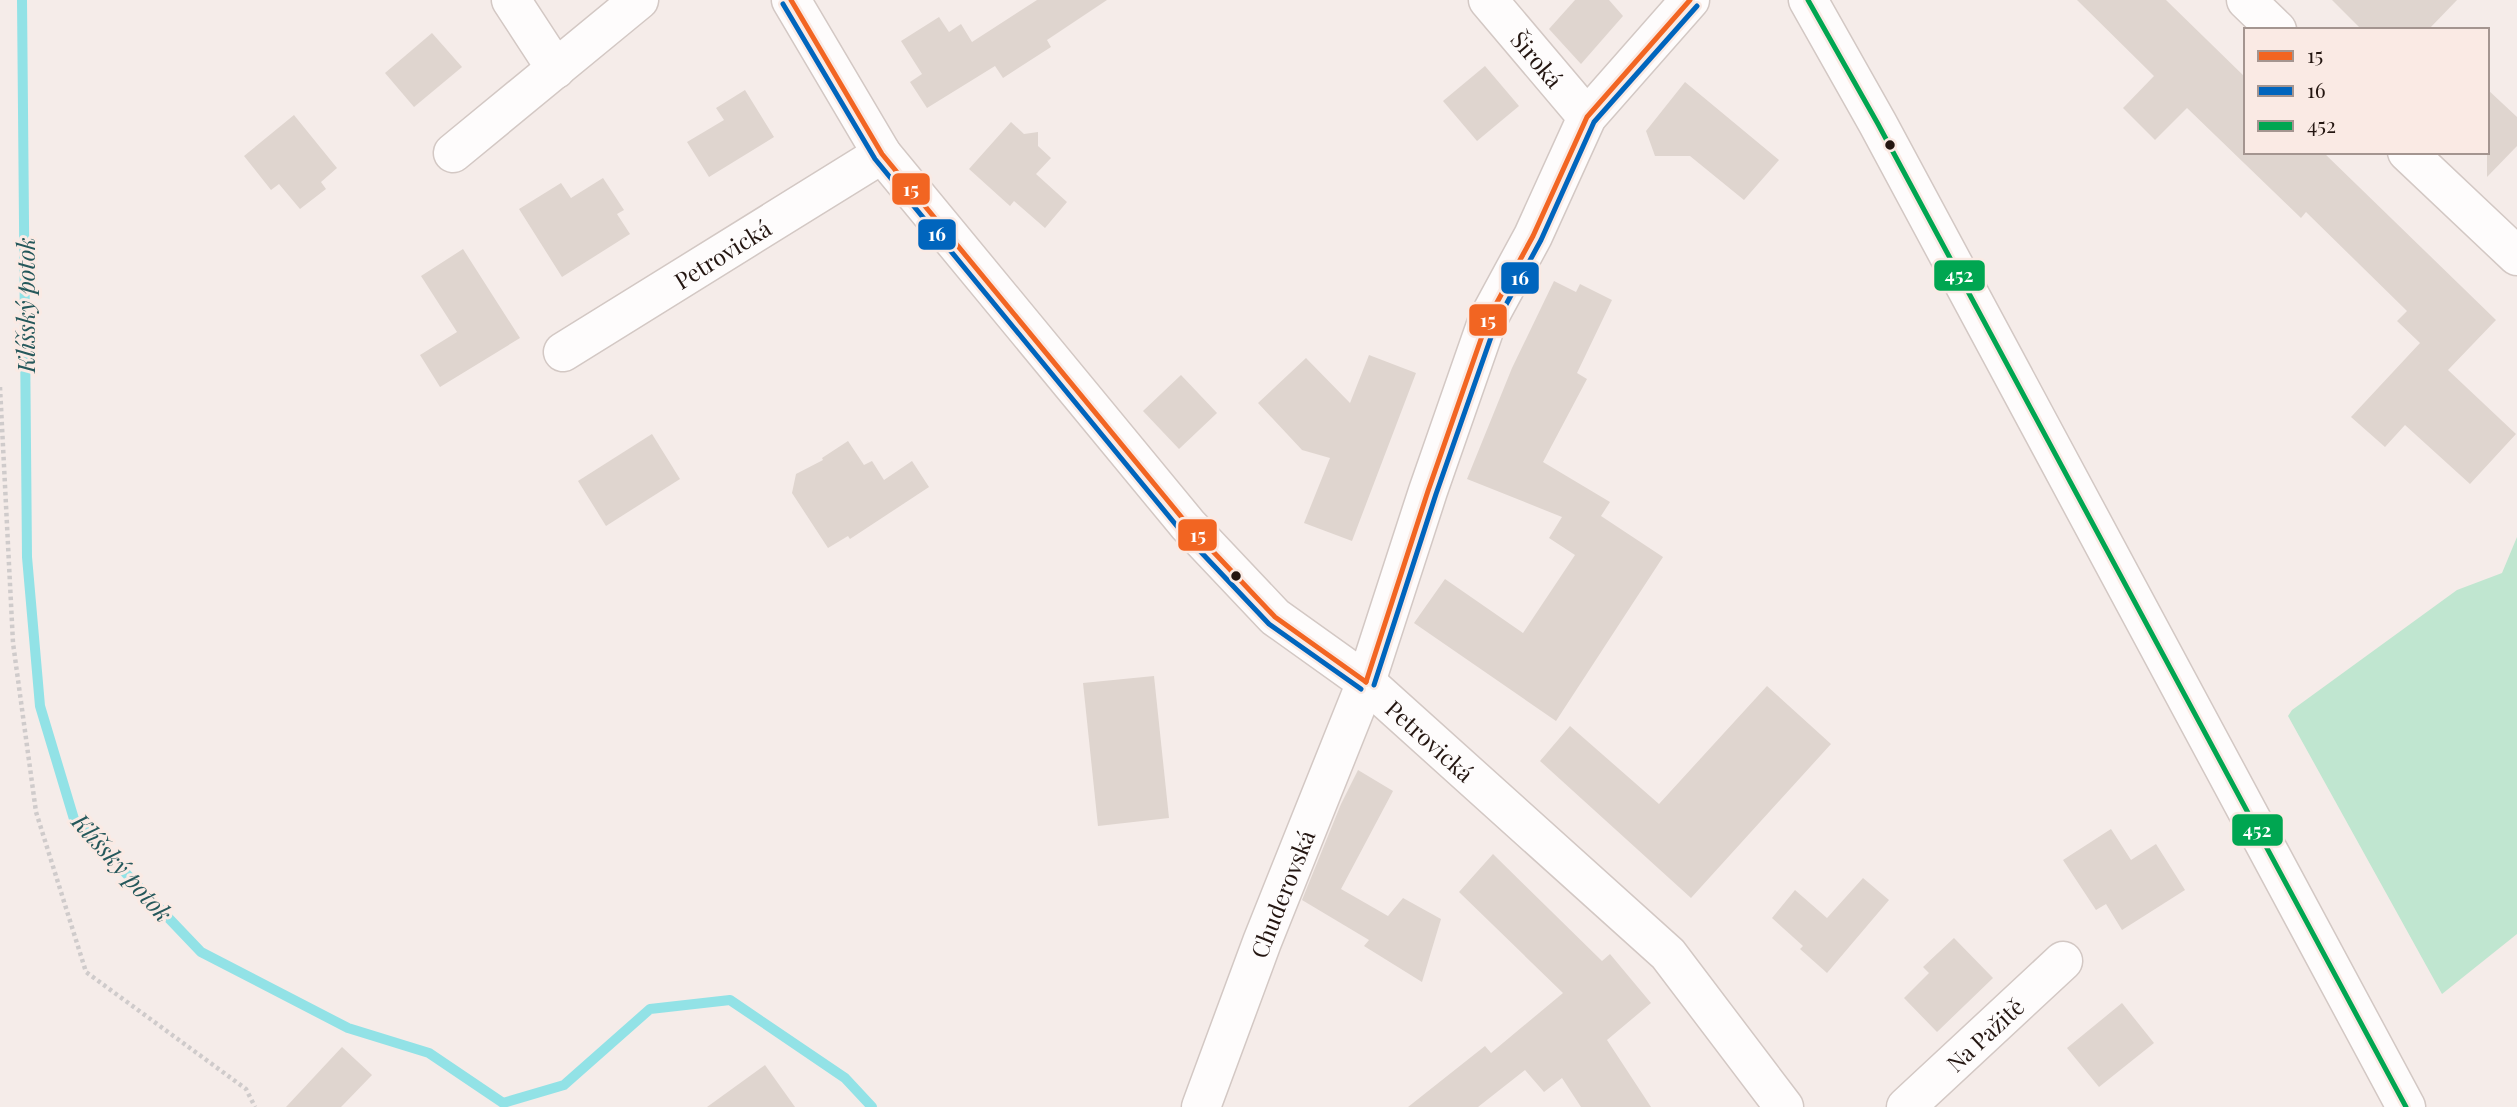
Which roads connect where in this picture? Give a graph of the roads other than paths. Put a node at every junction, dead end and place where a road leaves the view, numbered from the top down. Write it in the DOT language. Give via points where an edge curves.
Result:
graph roads {
  1 [pos="511,0"];
  2 [pos="639,0"];
  3 [pos="791,0"];
  4 [pos="1488,0"];
  5 [pos="1690,0"];
  6 [pos="1808,0"];
  7 [pos="2246,0"];
  8 [pos="2275,28"];
  9 [pos="556,69"];
  10 [pos="1587,117"];
  11 [pos="453,153"];
  12 [pos="882,154"];
  13 [pos="2409,154"];
  14 [pos="2517,256"];
  15 [pos="564,352"];
  16 [pos="1366,682"];
  17 [pos="2063,961"];
  18 [pos="1201,1107"];
  19 [pos="1784,1107"];
  20 [pos="1906,1107"];
  21 [pos="2406,1107"];
  1 -- 9 [label="street"];
  2 -- 9 [label="street"];
  3 -- 12 [label="street, Petrovická"];
  4 -- 10 [label="street, Široká"];
  5 -- 10 [label="street"];
  6 -- 21 [label="street"];
  7 -- 8 [label="street"];
  9 -- 11 [label="street"];
  10 -- 16 [label="street" via="1533,236 1488,319"];
  12 -- 15 [label="street, Petrovická"];
  12 -- 16 [label="street, Petrovická" via="1188,525 1275,617"];
  13 -- 14 [label="street"];
  16 -- 18 [label="street, Chuderovská"];
  16 -- 19 [label="street, Petrovická" via="1668,954"];
  17 -- 20 [label="street, Na Pažitě"];
}
